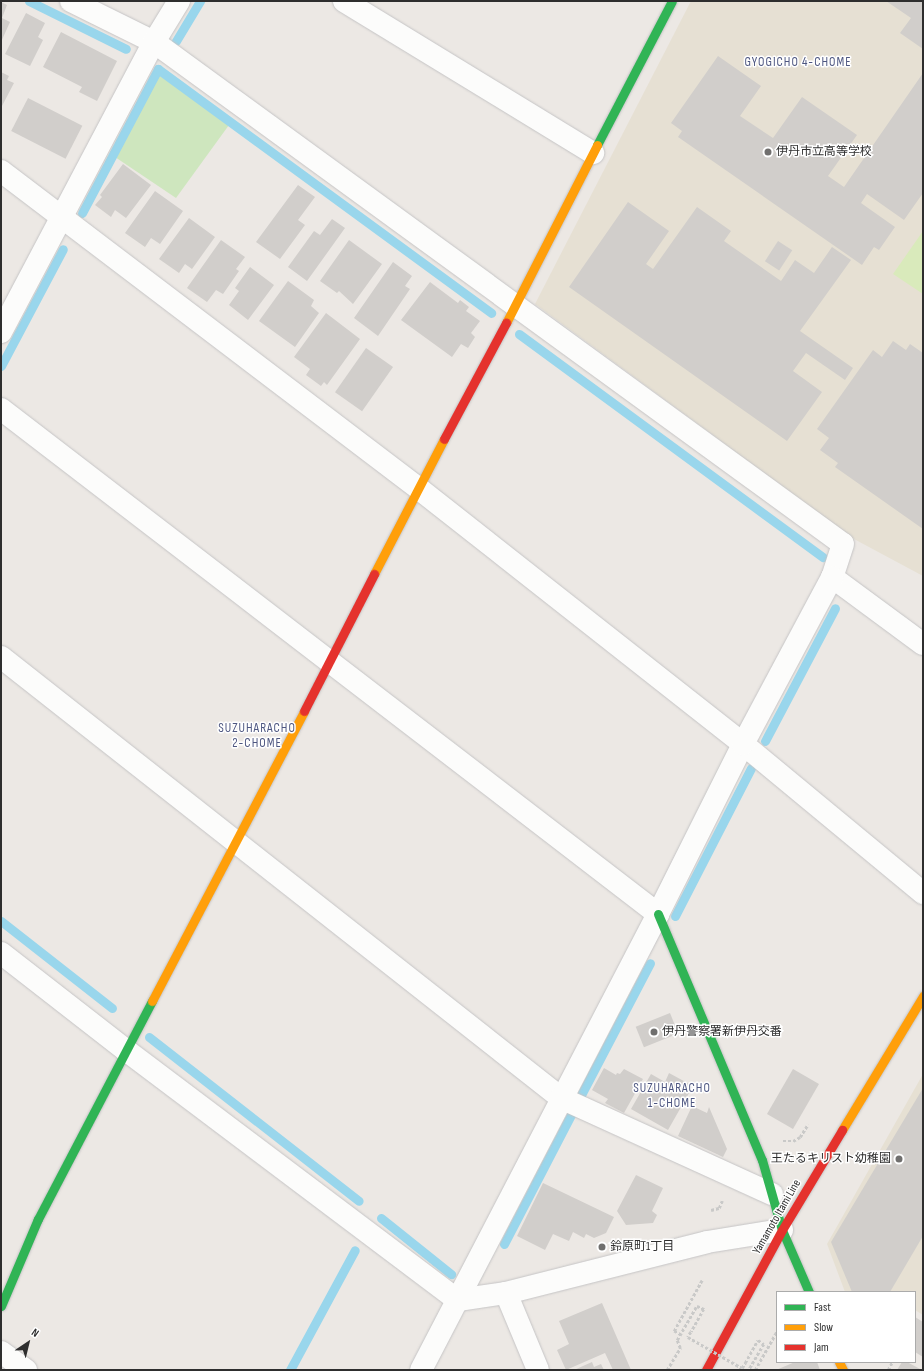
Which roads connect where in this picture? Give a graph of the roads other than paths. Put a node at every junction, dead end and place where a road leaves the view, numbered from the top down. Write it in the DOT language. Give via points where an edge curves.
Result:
graph roads {
  1 [pos="71,1"];
  2 [pos="180,1"];
  3 [pos="344,1"];
  4 [pos="672,1"];
  5 [pos="154,42"];
  6 [pos="593,153"];
  7 [pos="1,170"];
  8 [pos="61,217"];
  9 [pos="515,307"];
  10 [pos="1,332"];
  11 [pos="1,409"];
  12 [pos="418,488"];
  13 [pos="832,577"];
  14 [pos="923,644"];
  15 [pos="1,657"];
  16 [pos="330,661"];
  17 [pos="743,744"];
  18 [pos="236,840"];
  19 [pos="923,892"];
  20 [pos="658,914"];
  21 [pos="1,953"];
  22 [pos="923,996"];
  23 [pos="127,1051"];
  24 [pos="561,1098"];
  25 [pos="772,1194"];
  26 [pos="782,1230"];
  27 [pos="809,1291"];
  28 [pos="506,1293"];
  29 [pos="458,1300"];
  30 [pos="1,1306"];
  31 [pos="1,1352"];
  32 [pos="26,1370"];
  33 [pos="421,1370"];
  34 [pos="538,1370"];
  35 [pos="706,1370"];
  1 -- 5 [label="street"];
  2 -- 5 [label="street"];
  3 -- 6 [label="street"];
  4 -- 6 [label="street"];
  5 -- 8 [label="street"];
  5 -- 9 [label="street"];
  6 -- 9 [label="street"];
  7 -- 8 [label="street"];
  8 -- 10 [label="street"];
  8 -- 12 [label="street"];
  9 -- 12 [label="street"];
  9 -- 13 [label="street" via="843,544"];
  11 -- 16 [label="street"];
  12 -- 16 [label="street"];
  12 -- 17 [label="street"];
  13 -- 14 [label="street"];
  13 -- 17 [label="street"];
  15 -- 18 [label="street"];
  16 -- 18 [label="street"];
  16 -- 20 [label="street"];
  17 -- 19 [label="street"];
  17 -- 20 [label="street"];
  18 -- 23 [label="street"];
  18 -- 24 [label="street"];
  20 -- 24 [label="street"];
  20 -- 25 [label="street" via="762,1160"];
  21 -- 23 [label="street"];
  22 -- 26 [label="street, Yamamoto Itami Line"];
  23 -- 29 [label="street"];
  23 -- 30 [label="street" via="38,1219"];
  24 -- 25 [label="street"];
  24 -- 29 [label="street"];
  25 -- 26 [label="street"];
  26 -- 27 [label="street"];
  26 -- 28 [label="street" via="707,1242"];
  26 -- 35 [label="street, Yamamoto Itami Line"];
  28 -- 29 [label="street"];
  28 -- 34 [label="street"];
  29 -- 33 [label="street"];
  31 -- 32 [label="street"];
}
